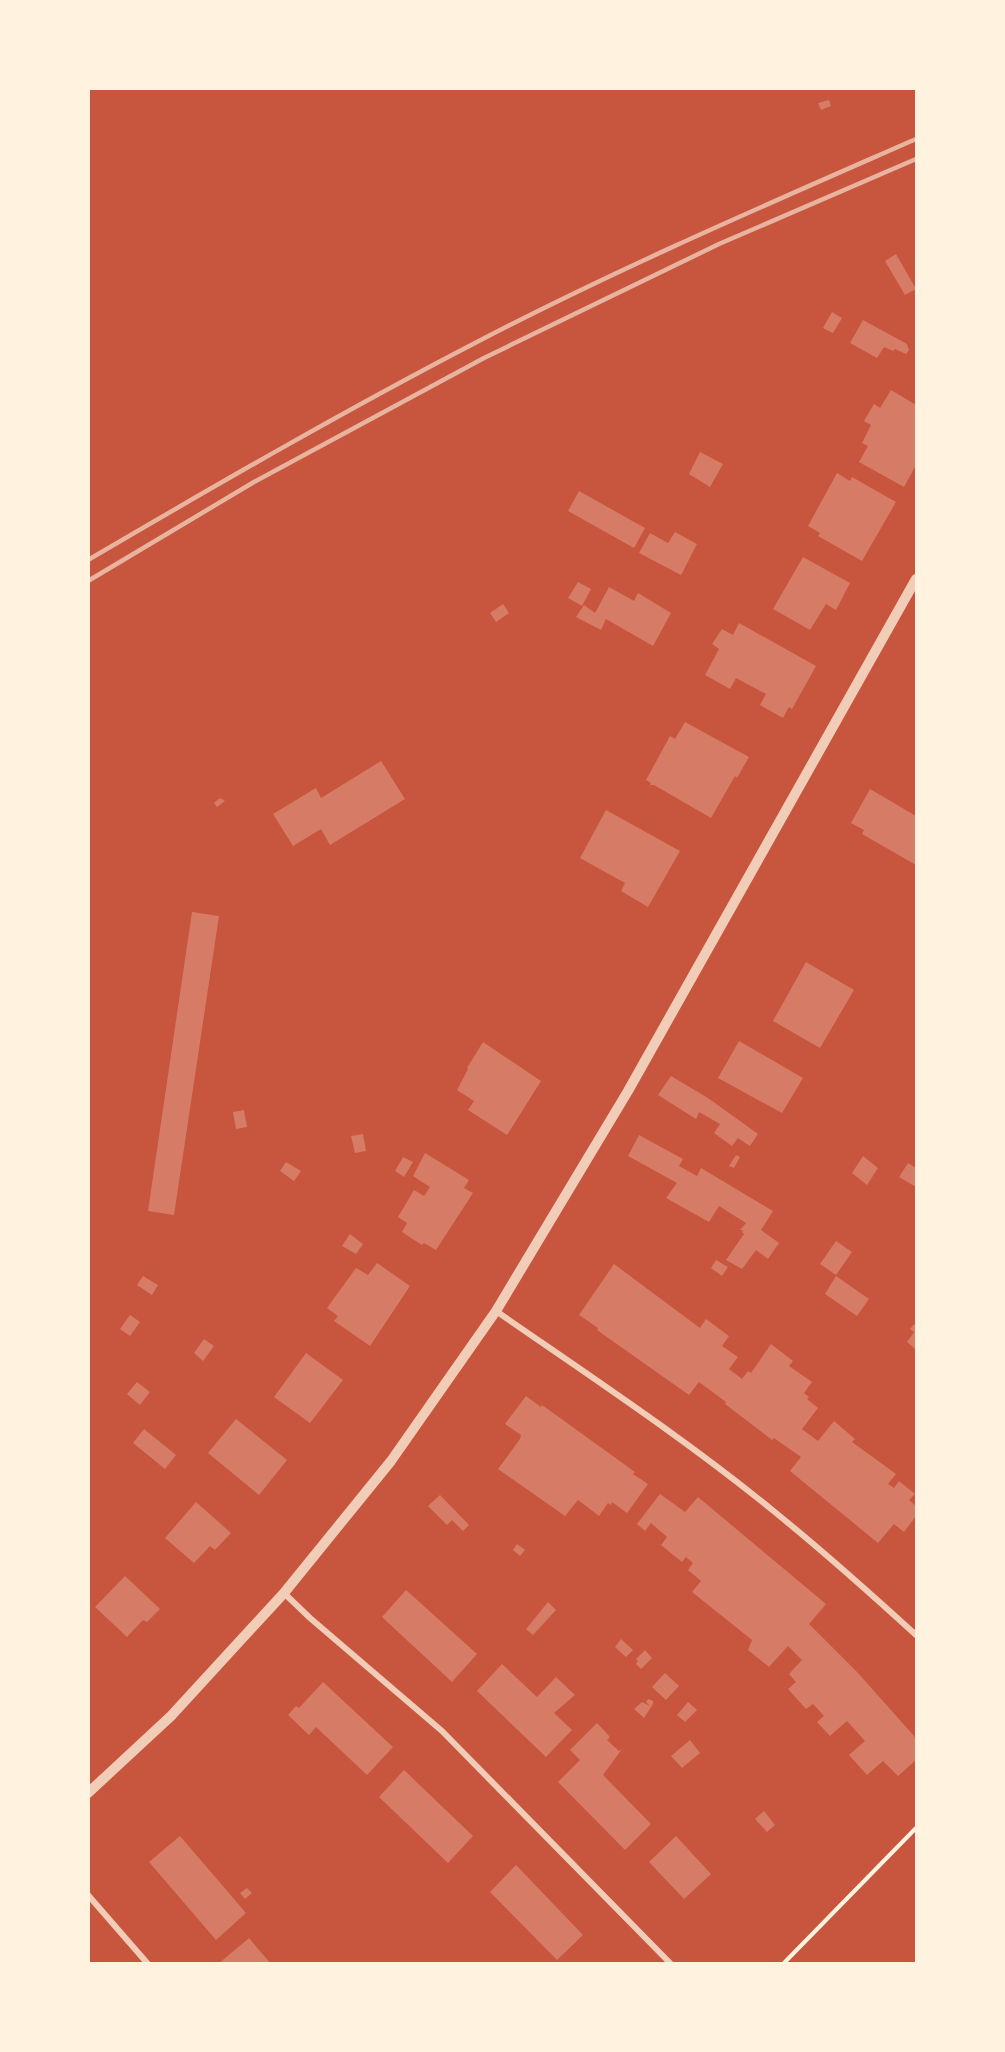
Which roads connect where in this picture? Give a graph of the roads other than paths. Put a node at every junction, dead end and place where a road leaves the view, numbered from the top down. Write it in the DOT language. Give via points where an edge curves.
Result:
graph roads {
  1 [pos="916,579"];
  2 [pos="496,1311"];
  3 [pos="284,1593"];
  4 [pos="916,1635"];
  5 [pos="88,1793"];
  6 [pos="88,1895"];
  7 [pos="147,1964"];
  8 [pos="671,1964"];
  1 -- 2 [label="street" via="628,1091"];
  2 -- 3 [label="street" via="391,1461"];
  2 -- 4 [label="street" via="637,1408 775,1512"];
  3 -- 5 [label="street" via="171,1716"];
  3 -- 8 [label="street" via="442,1731"];
  6 -- 7 [label="street"];
}
